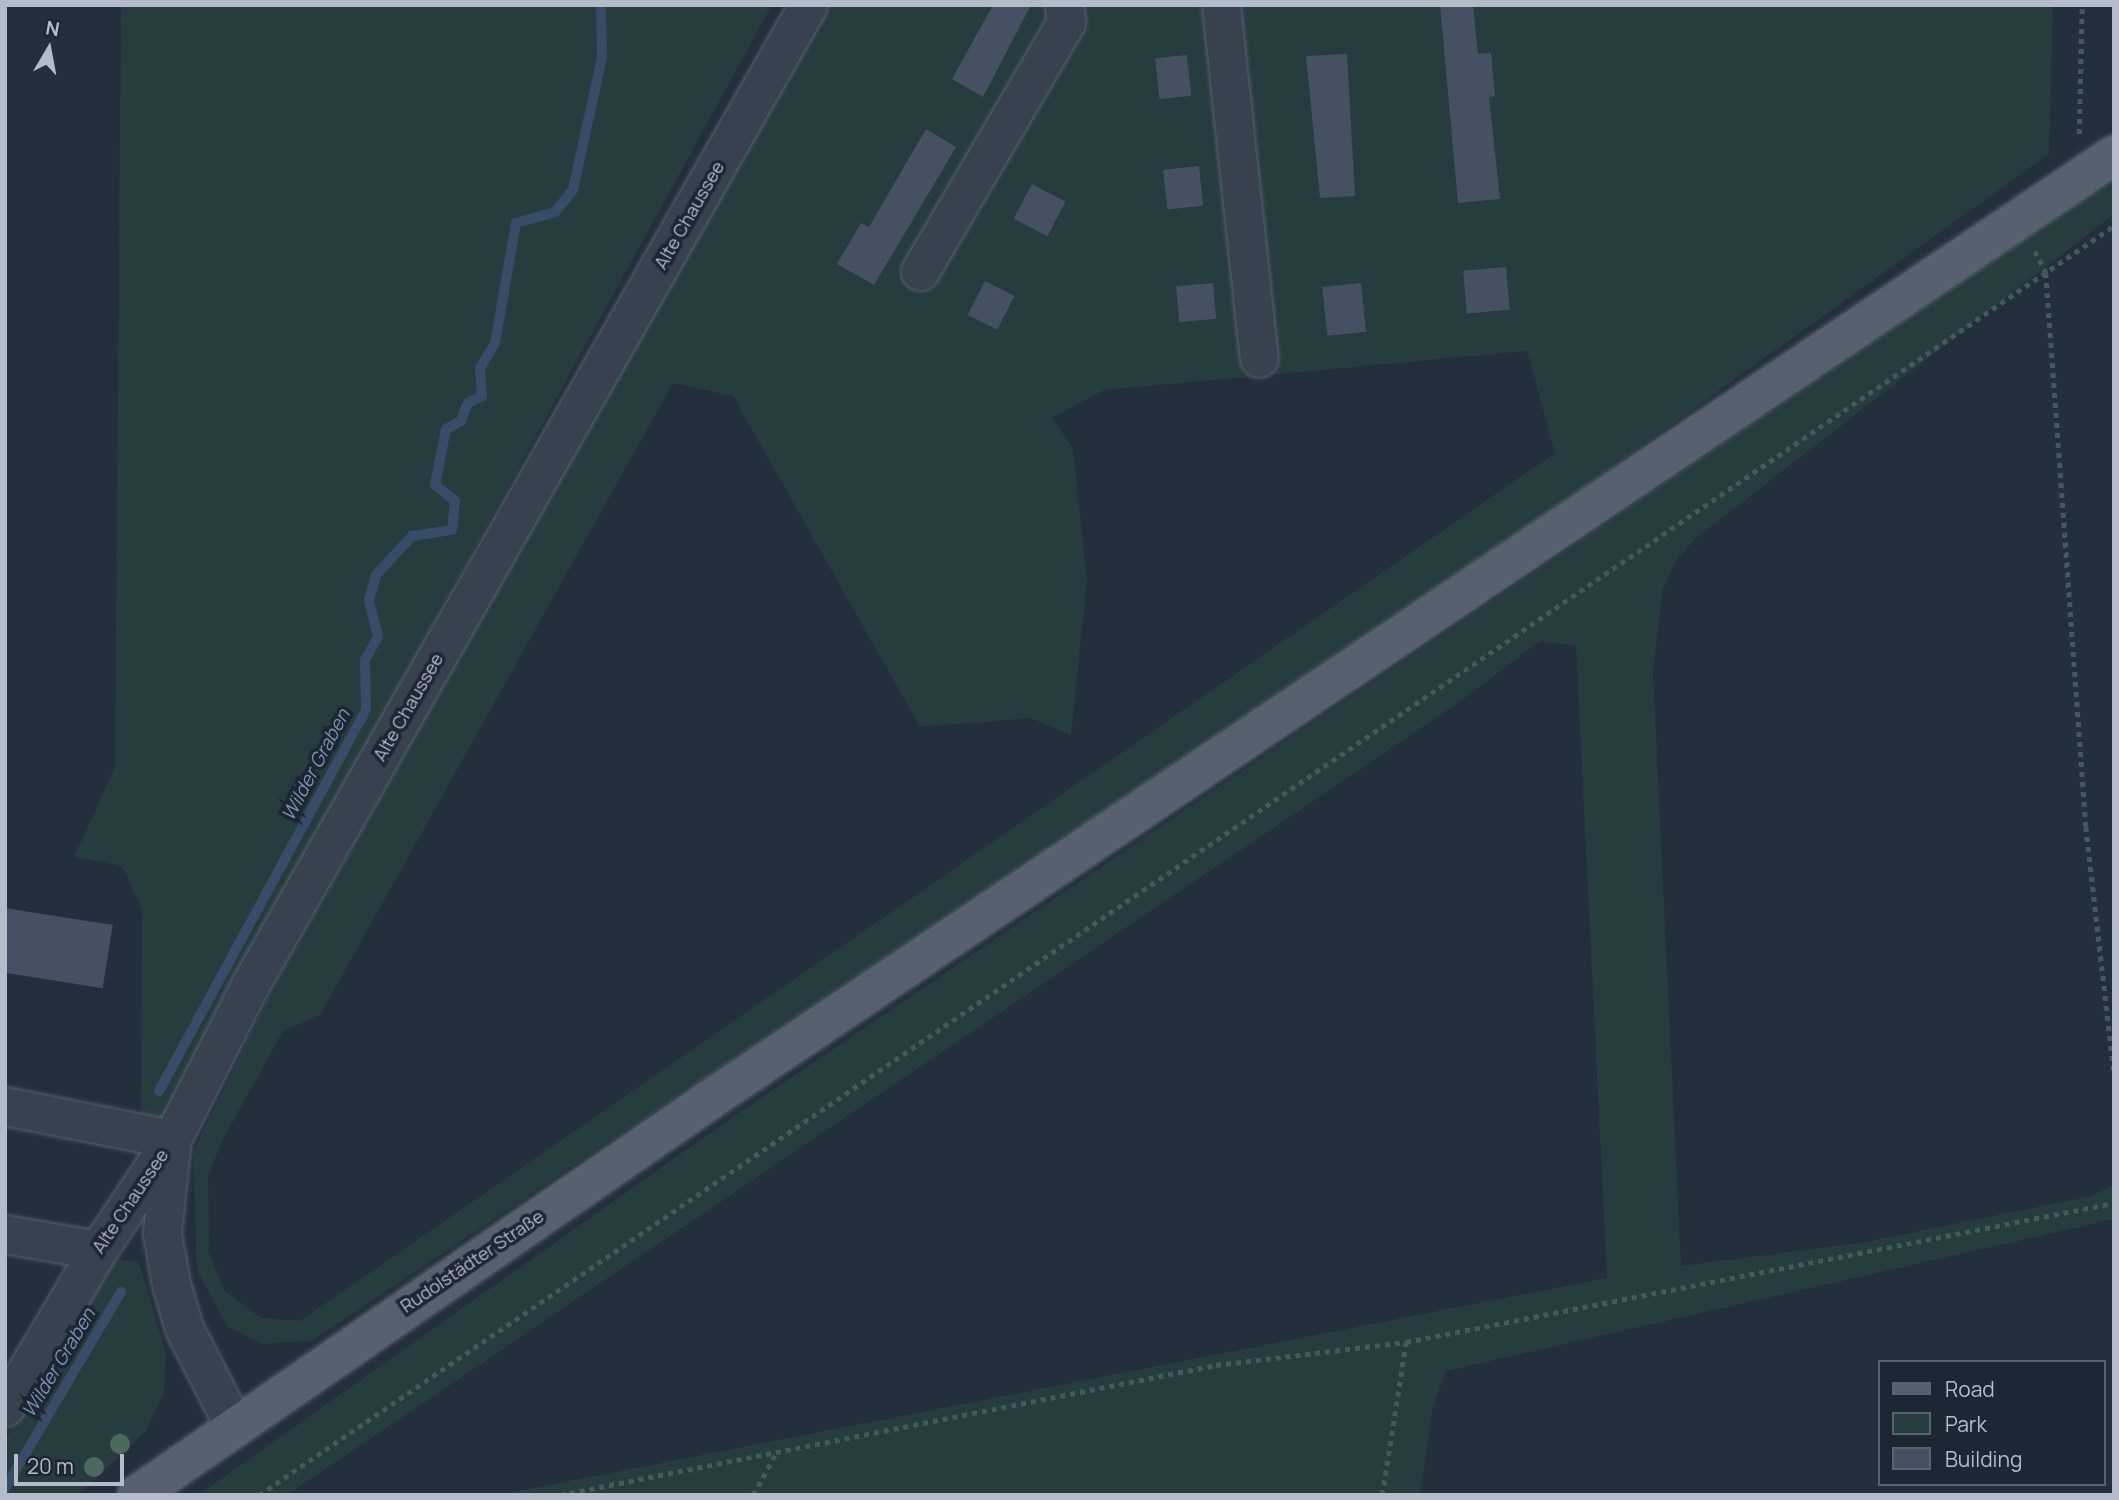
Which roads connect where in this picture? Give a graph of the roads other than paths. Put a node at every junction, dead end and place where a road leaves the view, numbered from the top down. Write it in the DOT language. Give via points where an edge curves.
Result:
graph roads {
  1 [pos="808,5"];
  2 [pos="1064,5"];
  3 [pos="1221,5"];
  4 [pos="2114,155"];
  5 [pos="920,271"];
  6 [pos="1259,358"];
  7 [pos="5,1106"];
  8 [pos="172,1139"];
  9 [pos="5,1234"];
  10 [pos="98,1250"];
  11 [pos="5,1407"];
  12 [pos="233,1424"];
  13 [pos="137,1495"];
  1 -- 8 [label="street, Alte Chaussee" via="250,985"];
  2 -- 5 [label="street" via="1066,22"];
  3 -- 6 [label="street"];
  4 -- 12 [label="main road, Rudolstädter Straße"];
  7 -- 8 [label="street"];
  8 -- 10 [label="street, Alte Chaussee"];
  8 -- 12 [label="street" via="162,1233 171,1284 184,1328"];
  9 -- 10 [label="street"];
  10 -- 11 [label="street, Alte Chaussee"];
  12 -- 13 [label="main road, Rudolstädter Straße"];
}
